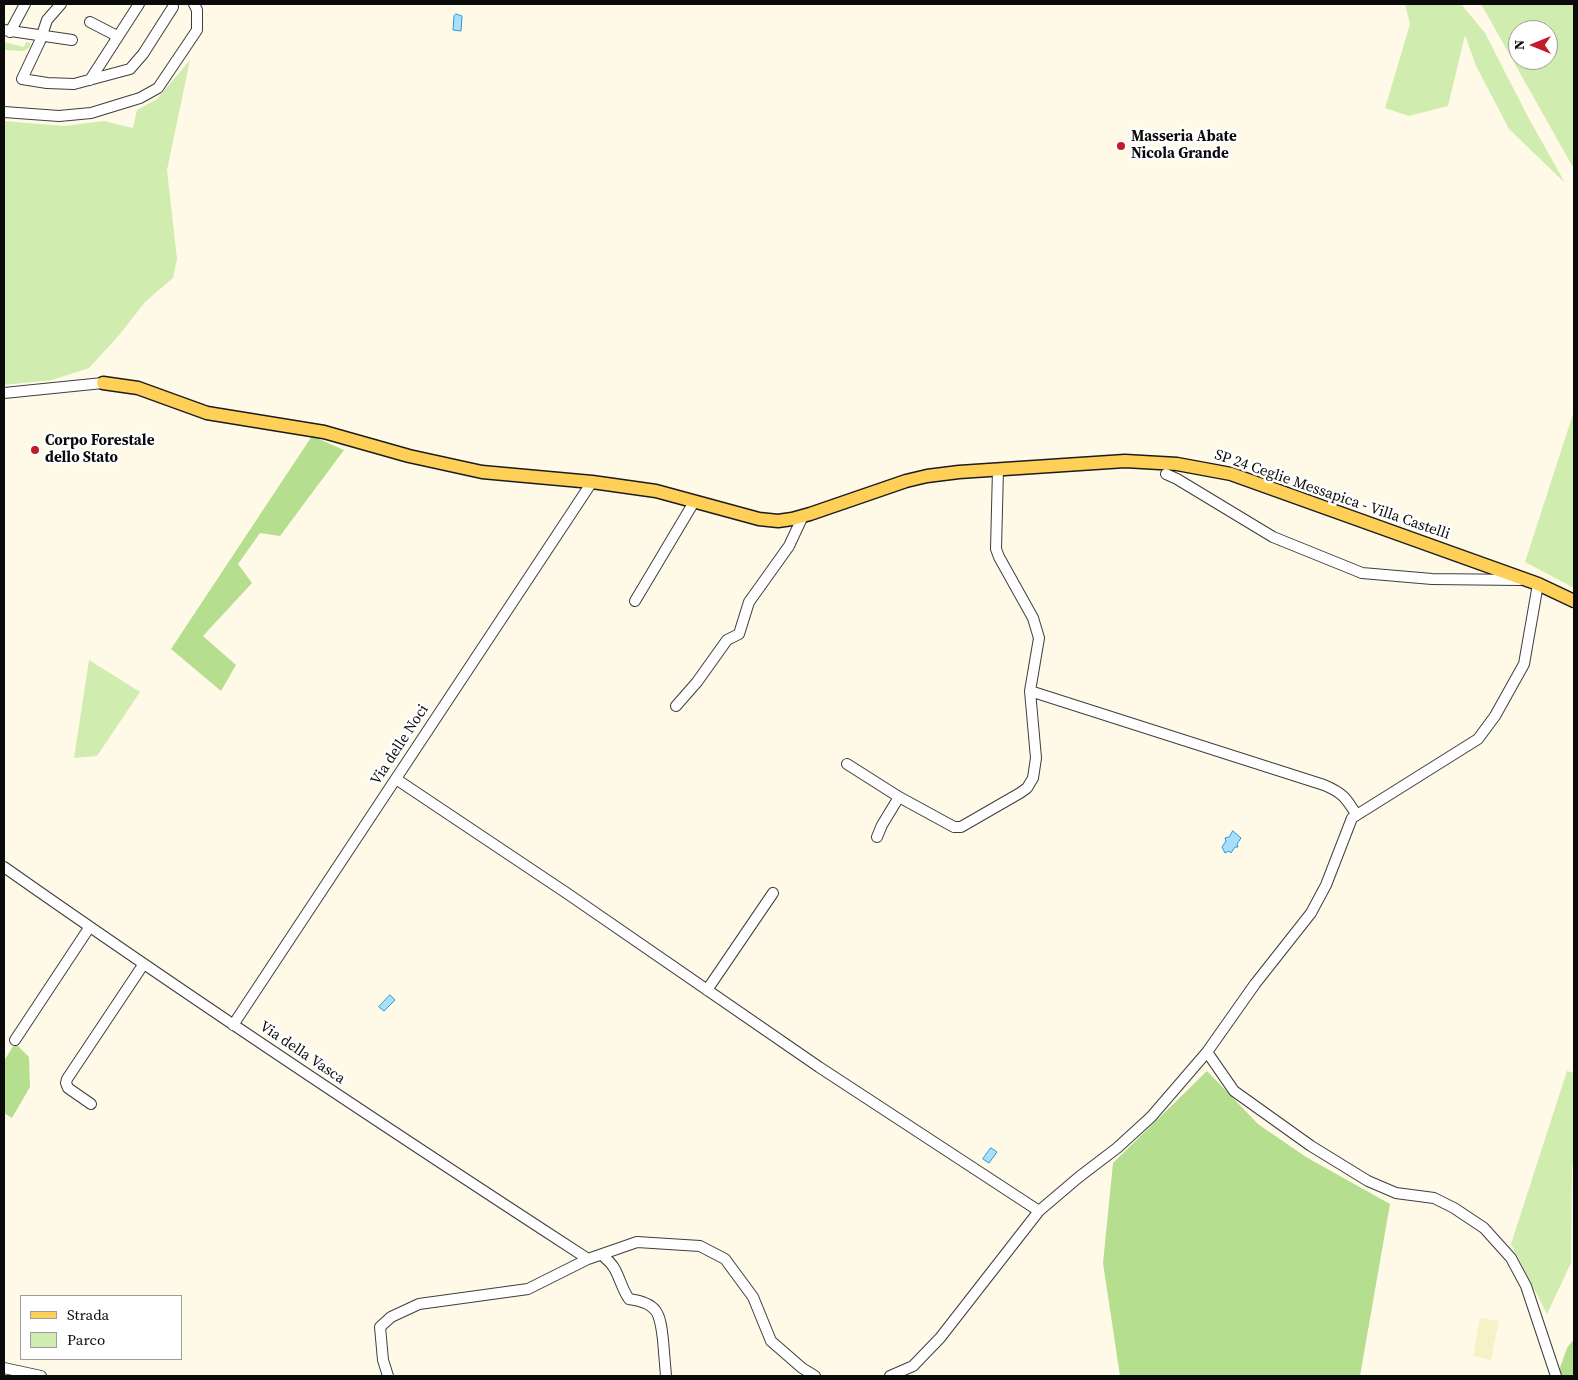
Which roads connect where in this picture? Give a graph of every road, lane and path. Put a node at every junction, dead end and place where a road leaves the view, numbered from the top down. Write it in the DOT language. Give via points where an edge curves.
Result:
graph roads {
  1 [pos="25,4"];
  2 [pos="61,4"];
  3 [pos="139,4"];
  4 [pos="194,4"];
  5 [pos="173,7"];
  6 [pos="90,22"];
  7 [pos="7,31"];
  8 [pos="117,36"];
  9 [pos="42,37"];
  10 [pos="72,40"];
  11 [pos="90,80"];
  12 [pos="4,112"];
  13 [pos="103,383"];
  14 [pos="4,393"];
  15 [pos="1177,464"];
  16 [pos="998,469"];
  17 [pos="1166,474"];
  18 [pos="1176,479"];
  19 [pos="592,482"];
  20 [pos="694,502"];
  21 [pos="803,516"];
  22 [pos="1533,582"];
  23 [pos="635,601"];
  24 [pos="1574,601"];
  25 [pos="1030,691"];
  26 [pos="676,706"];
  27 [pos="847,764"];
  28 [pos="396,779"];
  29 [pos="899,797"];
  30 [pos="1356,814"];
  31 [pos="877,837"];
  32 [pos="4,868"];
  33 [pos="773,893"];
  34 [pos="89,928"];
  35 [pos="143,965"];
  36 [pos="707,990"];
  37 [pos="233,1026"];
  38 [pos="15,1040"];
  39 [pos="1207,1052"];
  40 [pos="91,1104"];
  41 [pos="1039,1211"];
  42 [pos="605,1253"];
  43 [pos="588,1259"];
  44 [pos="4,1368"];
  45 [pos="41,1376"];
  46 [pos="388,1376"];
  47 [pos="666,1376"];
  48 [pos="816,1376"];
  49 [pos="890,1376"];
  50 [pos="1556,1376"];
  1 -- 7 [label="street"];
  2 -- 9 [label="street" via="47,20"];
  3 -- 8 [label="street"];
  4 -- 12 [label="street" via="197,30 158,88 140,98 92,113 59,116"];
  5 -- 11 [label="street" via="130,69"];
  6 -- 8 [label="street"];
  7 -- 9 [label="street"];
  8 -- 11 [label="street"];
  9 -- 10 [label="street"];
  9 -- 11 [label="street" via="22,79 74,84"];
  13 -- 14 [label="street"];
  13 -- 19 [label="main road, SP 24 Ceglie Messapica - Villa Castelli" via="138,388 207,413 324,432 482,472"];
  15 -- 16 [label="main road, SP 24 Ceglie Messapica - Villa Castelli" via="1108,460"];
  15 -- 18 [label="street"];
  15 -- 22 [label="main road, SP 24 Ceglie Messapica - Villa Castelli" via="1230,474"];
  16 -- 21 [label="main road, SP 24 Ceglie Messapica - Villa Castelli" via="906,480"];
  16 -- 25 [label="street" via="996,549 1033,618 1039,638"];
  17 -- 18 [label="street"];
  18 -- 22 [label="street" via="1273,537 1362,573"];
  19 -- 20 [label="main road, SP 24 Ceglie Messapica - Villa Castelli" via="656,492"];
  19 -- 28 [label="street, Via delle Noci"];
  20 -- 21 [label="main road, SP 24 Ceglie Messapica - Villa Castelli" via="759,518 778,520"];
  20 -- 23 [label="street"];
  21 -- 26 [label="street" via="789,546 749,602 739,634 727,640"];
  22 -- 24 [label="main road, SP 24 Ceglie Messapica - Villa Castelli"];
  22 -- 30 [label="street" via="1524,664 1495,716 1478,738"];
  25 -- 29 [label="street" via="1036,758 1034,778 1027,788 961,827 954,827"];
  25 -- 30 [label="street" via="1324,785 1346,796"];
  27 -- 29 [label="street"];
  28 -- 36 [label="street"];
  28 -- 37 [label="street, Via delle Noci"];
  29 -- 31 [label="street"];
  30 -- 39 [label="street" via="1311,913"];
  32 -- 34 [label="street, Via della Vasca"];
  33 -- 36 [label="street"];
  34 -- 35 [label="street, Via della Vasca"];
  34 -- 38 [label="street"];
  35 -- 37 [label="street, Via della Vasca"];
  35 -- 40 [label="street" via="66,1083 68,1088"];
  36 -- 41 [label="street"];
  37 -- 43 [label="street, Via della Vasca"];
  39 -- 41 [label="street" via="1151,1117"];
  39 -- 50 [label="street" via="1234,1090 1312,1146 1368,1181 1396,1193 1434,1198 1484,1228 1511,1258 1526,1286"];
  41 -- 49 [label="street" via="940,1338 913,1366"];
  42 -- 43 [label="street"];
  42 -- 47 [label="street" via="629,1299 642,1301 660,1318"];
  42 -- 48 [label="street" via="637,1242 700,1246 725,1259 753,1297 771,1341"];
  43 -- 46 [label="street" via="528,1289 419,1304 391,1317 380,1327"];
  44 -- 45 [label="street"];
}
